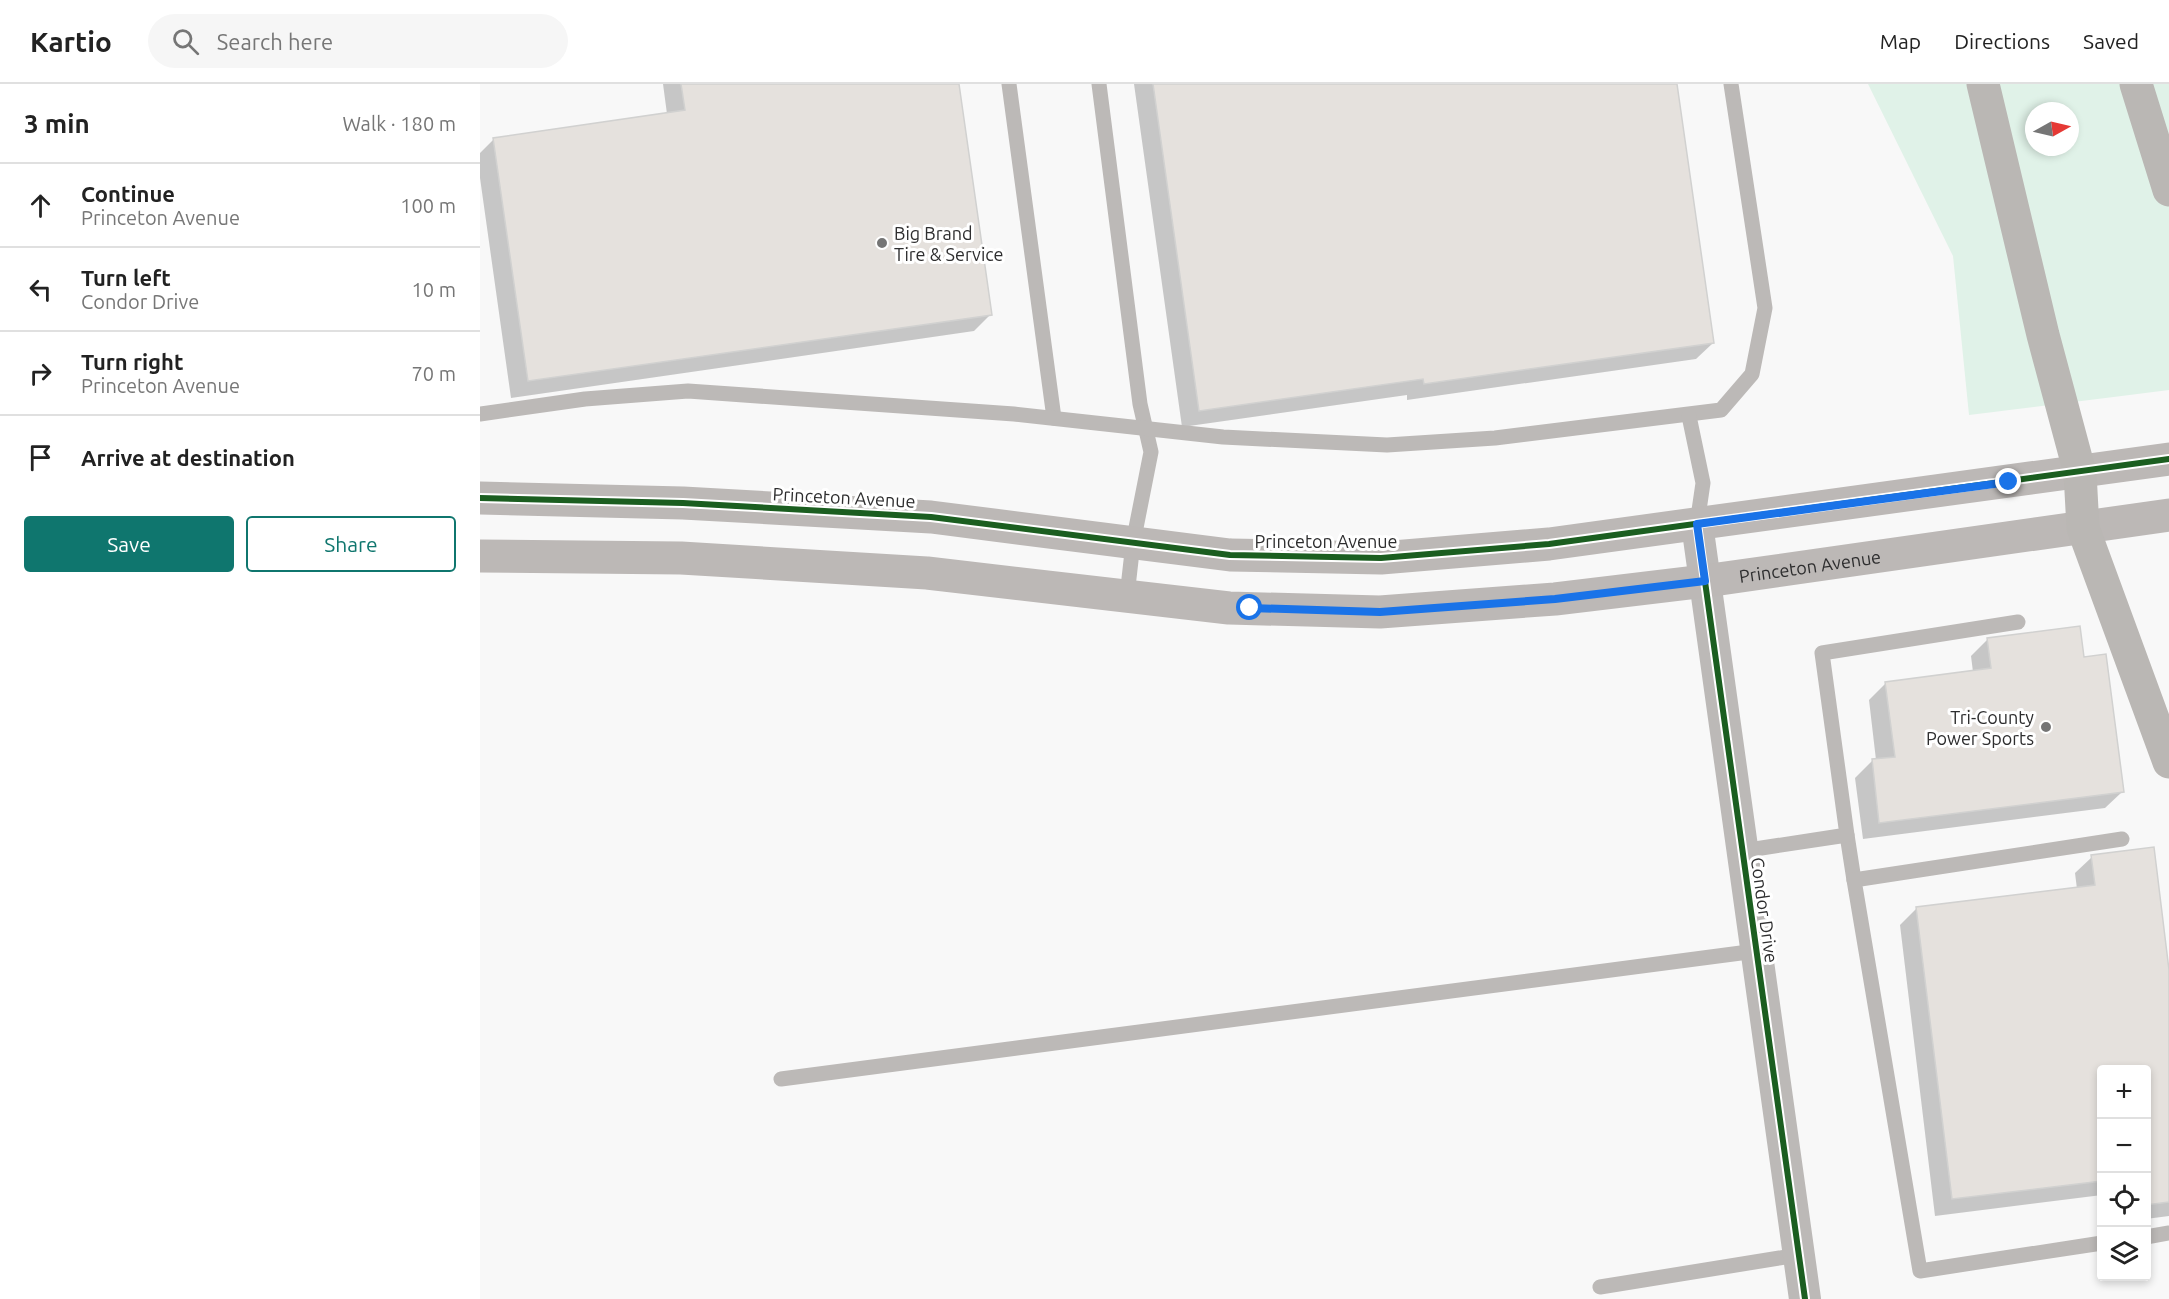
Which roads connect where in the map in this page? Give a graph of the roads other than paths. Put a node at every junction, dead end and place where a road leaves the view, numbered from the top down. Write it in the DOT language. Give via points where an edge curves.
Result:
graph roads {
  1 [pos="1009,84"];
  2 [pos="1098,84"];
  3 [pos="1731,84"];
  4 [pos="1983,84"];
  5 [pos="2136,84"];
  6 [pos="2169,190"];
  7 [pos="480,414"];
  8 [pos="1689,416"];
  9 [pos="1054,418"];
  10 [pos="1145,428"];
  11 [pos="2169,459"];
  12 [pos="2080,473"];
  13 [pos="480,498"];
  14 [pos="2169,515"];
  15 [pos="1697,524"];
  16 [pos="2083,528"];
  17 [pos="1133,543"];
  18 [pos="480,556"];
  19 [pos="1705,581"];
  20 [pos="1126,596"];
  21 [pos="2018,622"];
  22 [pos="2169,762"];
  23 [pos="1847,835"];
  24 [pos="2122,839"];
  25 [pos="1742,851"];
  26 [pos="1854,880"];
  27 [pos="1756,951"];
  28 [pos="781,1079"];
  29 [pos="2169,1233"];
  30 [pos="2151,1236"];
  31 [pos="2097,1244"];
  32 [pos="1798,1255"];
  33 [pos="1600,1287"];
  34 [pos="1804,1299"];
  1 -- 9 [label="lane"];
  2 -- 10 [label="lane"];
  3 -- 8 [label="lane" via="1765,308 1752,374 1721,410"];
  4 -- 12 [label="highway"];
  5 -- 6 [label="highway"];
  7 -- 9 [label="lane" via="585,399 688,391"];
  8 -- 10 [label="lane" via="1495,438 1386,445 1223,437"];
  8 -- 15 [label="lane" via="1702,483"];
  9 -- 10 [label="lane"];
  10 -- 17 [label="lane" via="1151,452"];
  11 -- 12 [label="street, Princeton Avenue"];
  12 -- 15 [label="street, Princeton Avenue"];
  12 -- 16 [label="highway"];
  13 -- 17 [label="street, Princeton Avenue" via="683,503 931,517"];
  14 -- 16 [label="street, Princeton Avenue"];
  15 -- 17 [label="street, Princeton Avenue" via="1549,544 1381,558 1230,555"];
  15 -- 19 [label="street, Condor Drive"];
  16 -- 19 [label="street, Princeton Avenue"];
  16 -- 22 [label="highway"];
  17 -- 20 [label="lane"];
  18 -- 20 [label="street, Princeton Avenue" via="681,558 916,572"];
  19 -- 20 [label="street, Princeton Avenue" via="1555,599 1380,612 1229,608"];
  19 -- 25 [label="street, Condor Drive"];
  21 -- 23 [label="lane" via="1822,652"];
  23 -- 25 [label="lane"];
  23 -- 26 [label="lane"];
  24 -- 26 [label="lane"];
  25 -- 27 [label="street, Condor Drive"];
  26 -- 31 [label="lane" via="1920,1271"];
  27 -- 28 [label="lane"];
  27 -- 32 [label="street, Condor Drive"];
  29 -- 30 [label="lane"];
  32 -- 33 [label="lane"];
  32 -- 34 [label="street, Condor Drive"];
}
